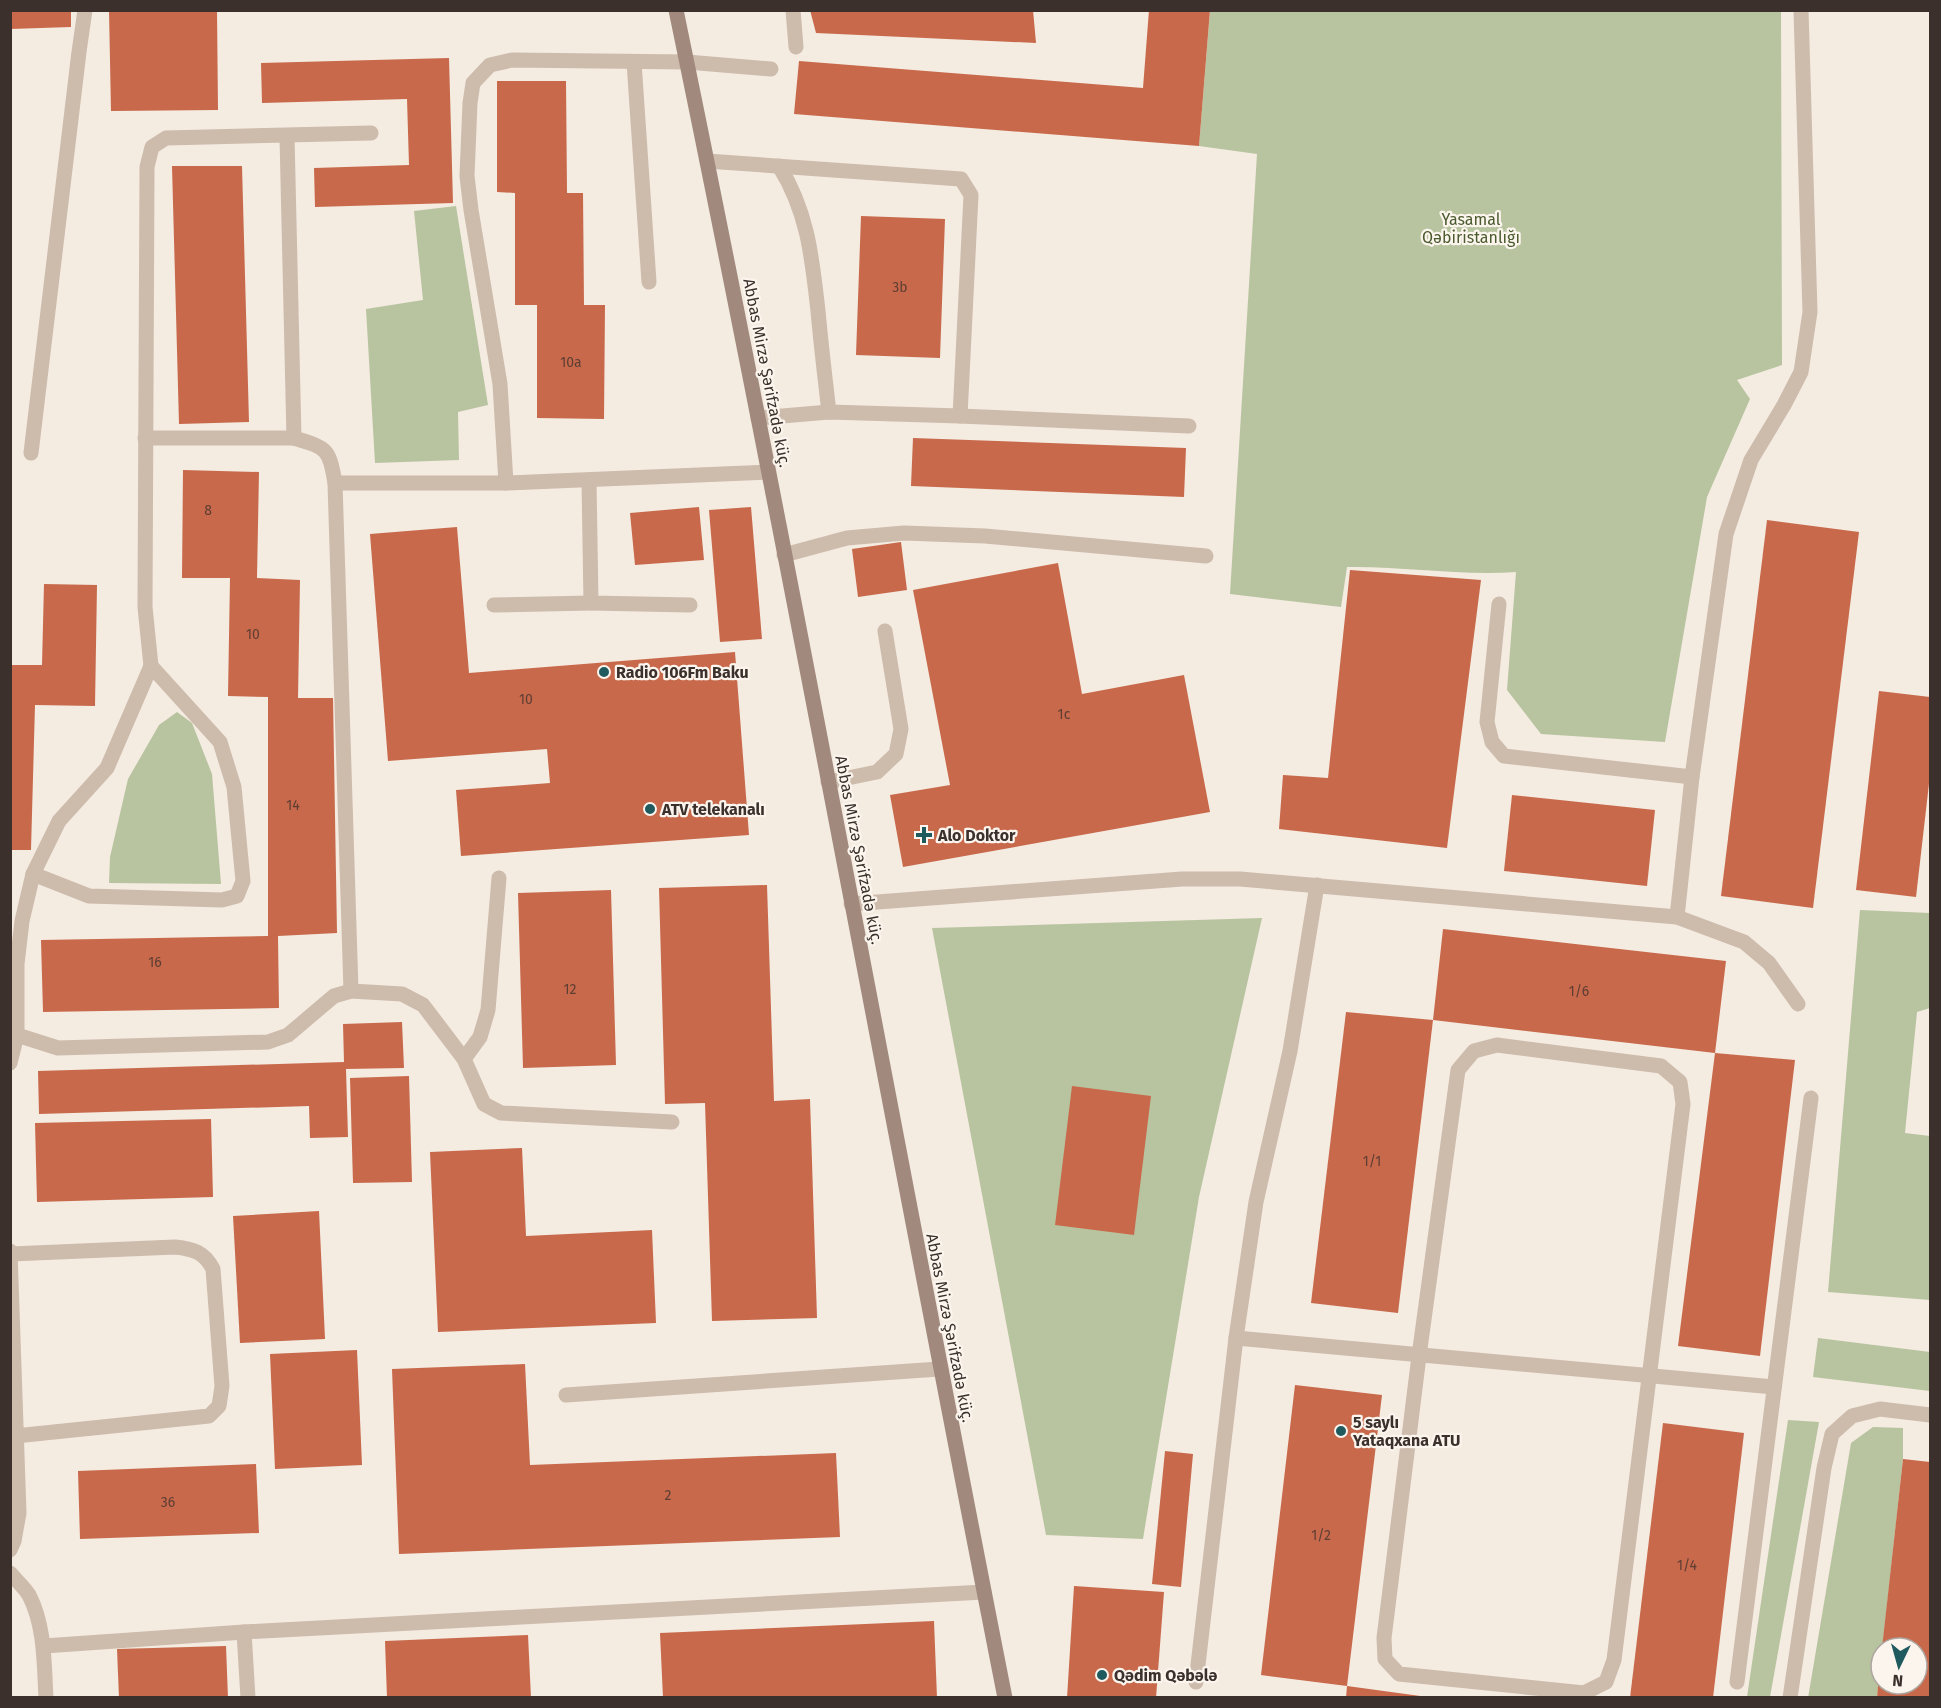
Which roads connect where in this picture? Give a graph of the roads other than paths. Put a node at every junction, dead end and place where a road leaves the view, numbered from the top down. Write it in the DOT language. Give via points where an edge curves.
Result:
graph roads {
  1 [pos="85,10"];
  2 [pos="676,10"];
  3 [pos="793,10"];
  4 [pos="1801,10"];
  5 [pos="796,47"];
  6 [pos="634,62"];
  7 [pos="687,62"];
  8 [pos="771,69"];
  9 [pos="370,133"];
  10 [pos="287,136"];
  11 [pos="707,161"];
  12 [pos="779,166"];
  13 [pos="650,282"];
  14 [pos="829,412"];
  15 [pos="960,416"];
  16 [pos="758,418"];
  17 [pos="1189,426"];
  18 [pos="145,438"];
  19 [pos="294,438"];
  20 [pos="31,453"];
  21 [pos="768,472"];
  22 [pos="589,480"];
  23 [pos="335,483"];
  24 [pos="506,483"];
  25 [pos="784,555"];
  26 [pos="1206,556"];
  27 [pos="591,603"];
  28 [pos="1499,604"];
  29 [pos="494,605"];
  30 [pos="690,605"];
  31 [pos="885,632"];
  32 [pos="151,666"];
  33 [pos="1692,777"];
  34 [pos="828,782"];
  35 [pos="33,874"];
  36 [pos="499,878"];
  37 [pos="1317,885"];
  38 [pos="851,904"];
  39 [pos="1677,916"];
  40 [pos="351,991"];
  41 [pos="1798,1004"];
  42 [pos="14,1032"];
  43 [pos="464,1059"];
  44 [pos="10,1063"];
  45 [pos="1811,1098"];
  46 [pos="672,1122"];
  47 [pos="11,1253"];
  48 [pos="1236,1338"];
  49 [pos="1419,1356"];
  50 [pos="939,1369"];
  51 [pos="1649,1376"];
  52 [pos="1774,1387"];
  53 [pos="566,1395"];
  54 [pos="1930,1415"];
  55 [pos="15,1436"];
  56 [pos="10,1550"];
  57 [pos="10,1573"];
  58 [pos="984,1592"];
  59 [pos="244,1632"];
  60 [pos="44,1646"];
  61 [pos="1196,1682"];
  62 [pos="1737,1682"];
  63 [pos="46,1698"];
  64 [pos="248,1698"];
  65 [pos="1005,1698"];
  66 [pos="1790,1698"];
  1 -- 20 [label="street"];
  2 -- 7 [label="main road, Abbas Mirzə Şərifzadə küç."];
  3 -- 5 [label="street"];
  4 -- 33 [label="street" via="1810,312 1801,372 1752,460 1726,534"];
  6 -- 7 [label="street"];
  6 -- 13 [label="street"];
  6 -- 24 [label="street" via="512,60 490,65 473,83 467,176 500,384"];
  7 -- 8 [label="street"];
  7 -- 11 [label="main road, Abbas Mirzə Şərifzadə küç."];
  9 -- 10 [label="street"];
  10 -- 18 [label="street" via="166,138 152,147 147,167"];
  10 -- 19 [label="street"];
  11 -- 12 [label="street"];
  11 -- 16 [label="main road, Abbas Mirzə Şərifzadə küç."];
  12 -- 14 [label="street" via="792,186 805,221"];
  12 -- 15 [label="street" via="961,179 971,195"];
  14 -- 15 [label="street"];
  14 -- 16 [label="street"];
  15 -- 17 [label="street"];
  16 -- 21 [label="main road, Abbas Mirzə Şərifzadə küç."];
  18 -- 19 [label="street"];
  18 -- 32 [label="street" via="145,607"];
  19 -- 23 [label="street" via="317,445 331,457"];
  21 -- 22 [label="street"];
  21 -- 25 [label="main road, Abbas Mirzə Şərifzadə küç."];
  22 -- 24 [label="street"];
  22 -- 27 [label="street"];
  23 -- 24 [label="street"];
  23 -- 40 [label="street"];
  25 -- 26 [label="street" via="847,538 904,533 986,536"];
  25 -- 34 [label="main road, Abbas Mirzə Şərifzadə küç."];
  27 -- 29 [label="street"];
  27 -- 30 [label="street"];
  28 -- 33 [label="street" via="1487,722 1492,742 1504,756"];
  31 -- 34 [label="street" via="901,729 896,753 877,772"];
  32 -- 35 [label="street" via="107,768 59,820"];
  32 -- 35 [label="street" via="220,742 234,787 243,882 237,896 222,900 89,896"];
  33 -- 39 [label="street"];
  34 -- 38 [label="main road, Abbas Mirzə Şərifzadə küç."];
  35 -- 42 [label="street" via="22,921"];
  36 -- 43 [label="street" via="488,1010 480,1037"];
  37 -- 38 [label="street" via="1182,879"];
  37 -- 39 [label="street"];
  37 -- 48 [label="street" via="1290,1051 1256,1202"];
  38 -- 50 [label="main road, Abbas Mirzə Şərifzadə küç."];
  39 -- 41 [label="street" via="1744,942 1769,963"];
  40 -- 42 [label="street" via="334,996 288,1035 268,1042 58,1048"];
  40 -- 43 [label="street" via="402,994 423,1005"];
  42 -- 44 [label="street"];
  43 -- 46 [label="street" via="483,1104 501,1113"];
  45 -- 52 [label="street"];
  47 -- 55 [label="street"];
  47 -- 55 [label="street" via="175,1247 207,1257 213,1269 222,1386 219,1406 209,1416"];
  48 -- 49 [label="street"];
  48 -- 61 [label="street"];
  49 -- 51 [label="street"];
  49 -- 51 [label="street" via="1458,1070 1474,1051 1497,1045 1661,1066 1680,1082 1683,1104"];
  49 -- 51 [label="street" via="1384,1638 1385,1659 1399,1674 1584,1694 1606,1682 1614,1660"];
  50 -- 53 [label="street"];
  50 -- 58 [label="main road, Abbas Mirzə Şərifzadə küç."];
  51 -- 52 [label="street"];
  52 -- 62 [label="street"];
  54 -- 66 [label="street" via="1880,1409 1852,1416 1832,1434"];
  55 -- 56 [label="street" via="18,1513"];
  57 -- 60 [label="street" via="28,1594"];
  58 -- 59 [label="street"];
  58 -- 65 [label="main road, Abbas Mirzə Şərifzadə küç."];
  59 -- 60 [label="street"];
  59 -- 64 [label="street"];
  60 -- 63 [label="street"];
}
